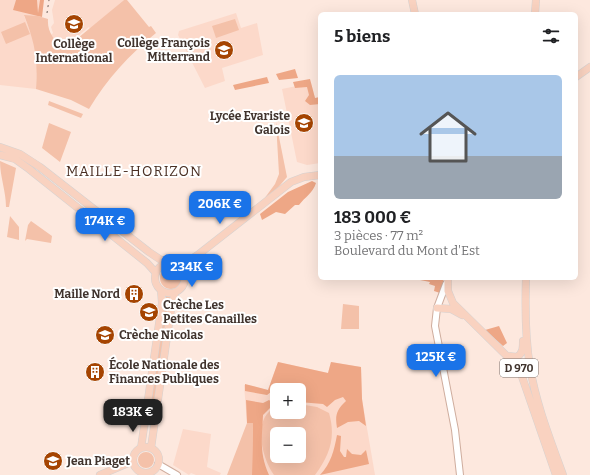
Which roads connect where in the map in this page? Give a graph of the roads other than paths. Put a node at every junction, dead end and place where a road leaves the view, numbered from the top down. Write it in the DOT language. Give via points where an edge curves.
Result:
graph roads {
  1 [pos="412,0"];
  2 [pos="536,0"];
  3 [pos="415,12"];
  4 [pos="535,12"];
  5 [pos="590,67"];
  6 [pos="578,76"];
  7 [pos="0,144"];
  8 [pos="0,147"];
  9 [pos="0,155"];
  10 [pos="40,167"];
  11 [pos="318,175"];
  12 [pos="190,260"];
  13 [pos="170,264"];
  14 [pos="156,273"];
  15 [pos="184,273"];
  16 [pos="526,280"];
  17 [pos="447,281"];
  18 [pos="161,290"];
  19 [pos="175,292"];
  20 [pos="438,308"];
  21 [pos="473,323"];
  22 [pos="526,331"];
  23 [pos="508,356"];
  24 [pos="141,448"];
  25 [pos="151,448"];
  26 [pos="133,462"];
  27 [pos="158,464"];
  28 [pos="140,472"];
  29 [pos="100,475"];
  30 [pos="133,475"];
  31 [pos="177,475"];
  32 [pos="460,475"];
  33 [pos="556,475"];
  34 [pos="562,475"];
  1 -- 3 [label="main road"];
  2 -- 4 [label="main road"];
  5 -- 6 [label="main road"];
  7 -- 10 [label="main road" via="24,152"];
  8 -- 10 [label="main road" via="20,154"];
  9 -- 14 [label="main road" via="15,159 26,166"];
  10 -- 13 [label="main road" via="149,252"];
  11 -- 12 [label="main road" via="298,179"];
  12 -- 13 [label="main road"];
  12 -- 15 [label="main road"];
  13 -- 14 [label="main road" via="162,266"];
  13 -- 15 [label="main road"];
  14 -- 18 [label="main road" via="156,283"];
  15 -- 19 [label="main road" via="184,282"];
  16 -- 22 [label="main road"];
  17 -- 20 [label="street"];
  17 -- 21 [label="main road, D 970" via="453,302"];
  18 -- 19 [label="main road"];
  18 -- 24 [label="main road" via="162,303"];
  19 -- 25 [label="main road"];
  20 -- 21 [label="main road" via="454,310"];
  20 -- 32 [label="street" via="435,326 455,430"];
  21 -- 23 [label="main road, D 970"];
  22 -- 23 [label="main road" via="522,353 517,357"];
  22 -- 34 [label="main road, D 970" via="534,390"];
  23 -- 33 [label="main road, D 970" via="523,375"];
  24 -- 25 [label="main road"];
  24 -- 26 [label="main road" via="135,454"];
  25 -- 27 [label="main road" via="158,454"];
  26 -- 28 [label="main road"];
  26 -- 29 [label="main road"];
  27 -- 28 [label="main road" via="149,473"];
  27 -- 31 [label="street"];
  28 -- 30 [label="main road"];
}
